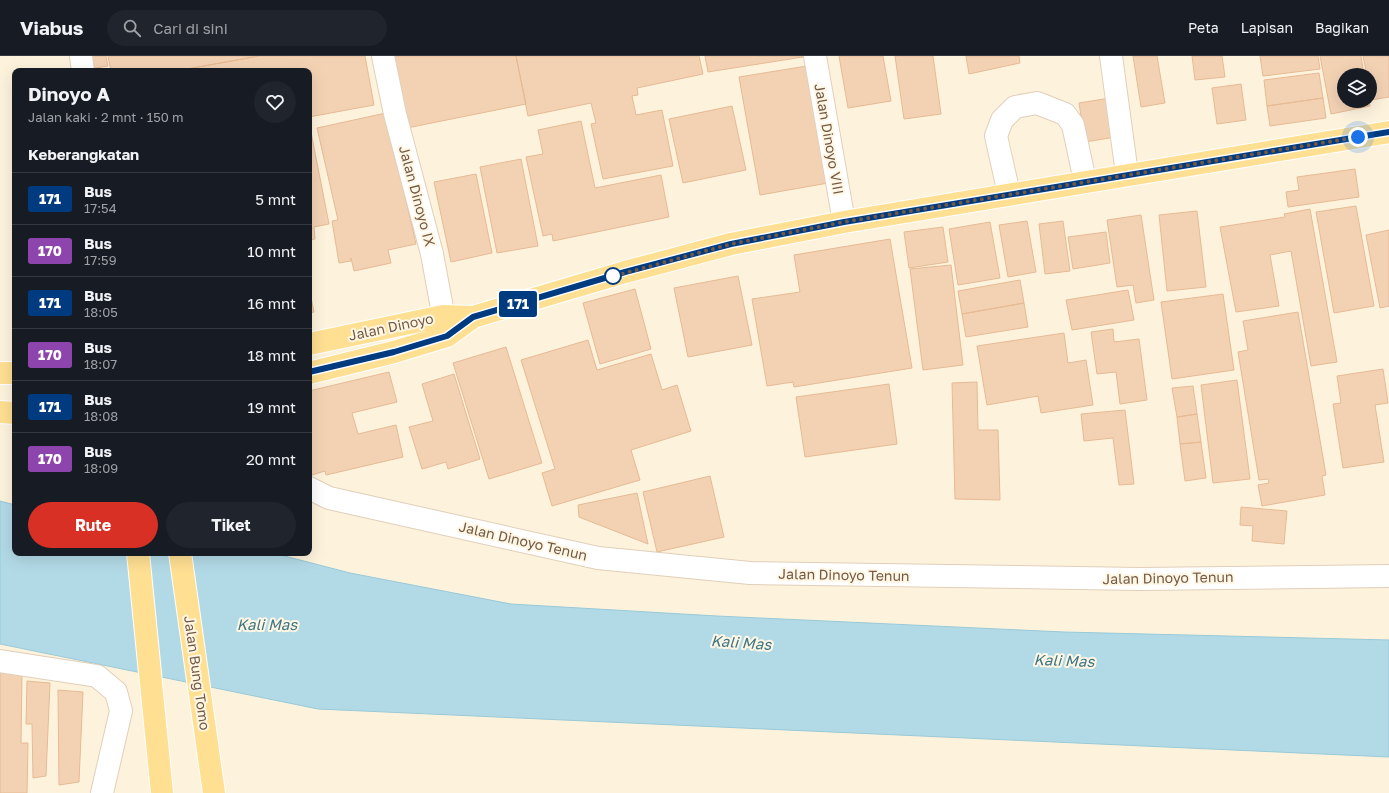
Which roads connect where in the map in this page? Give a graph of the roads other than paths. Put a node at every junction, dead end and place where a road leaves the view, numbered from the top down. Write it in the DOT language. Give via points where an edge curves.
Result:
graph roads {
  1 [pos="81,56"];
  2 [pos="383,56"];
  3 [pos="815,56"];
  4 [pos="1111,56"];
  5 [pos="83,68"];
  6 [pos="1389,132"];
  7 [pos="1127,174"];
  8 [pos="1085,181"];
  9 [pos="1009,194"];
  10 [pos="844,222"];
  11 [pos="445,326"];
  12 [pos="312,344"];
  13 [pos="312,371"];
  14 [pos="0,373"];
  15 [pos="12,373"];
  16 [pos="0,412"];
  17 [pos="12,413"];
  18 [pos="312,490"];
  19 [pos="138,556"];
  20 [pos="180,556"];
  21 [pos="1389,576"];
  22 [pos="0,660"];
  23 [pos="102,793"];
  24 [pos="162,793"];
  25 [pos="214,793"];
  1 -- 5 [label="street"];
  2 -- 11 [label="street, Jalan Dinoyo IX" via="395,114 432,254"];
  3 -- 10 [label="street, Jalan Dinoyo VIII"];
  4 -- 7 [label="street"];
  6 -- 7 [label="main road, Jalan Dinoyo"];
  7 -- 8 [label="main road, Jalan Dinoyo"];
  8 -- 9 [label="main road, Jalan Dinoyo"];
  8 -- 9 [label="street" via="1073,125 1065,114 1037,103 1015,107 1002,120 996,136"];
  9 -- 10 [label="main road, Jalan Dinoyo"];
  10 -- 11 [label="main road, Jalan Dinoyo" via="731,244 625,272"];
  11 -- 12 [label="main road, Jalan Dinoyo"];
  11 -- 13 [label="main road, Jalan Dinoyo" via="394,352"];
  14 -- 15 [label="main road"];
  16 -- 17 [label="main road"];
  18 -- 21 [label="street, Jalan Dinoyo Tenun" via="329,498 598,558 750,574 1132,579"];
  19 -- 24 [label="main road"];
  20 -- 25 [label="main road, Jalan Bung Tomo"];
  22 -- 23 [label="street" via="97,676 116,692 121,712"];
}
